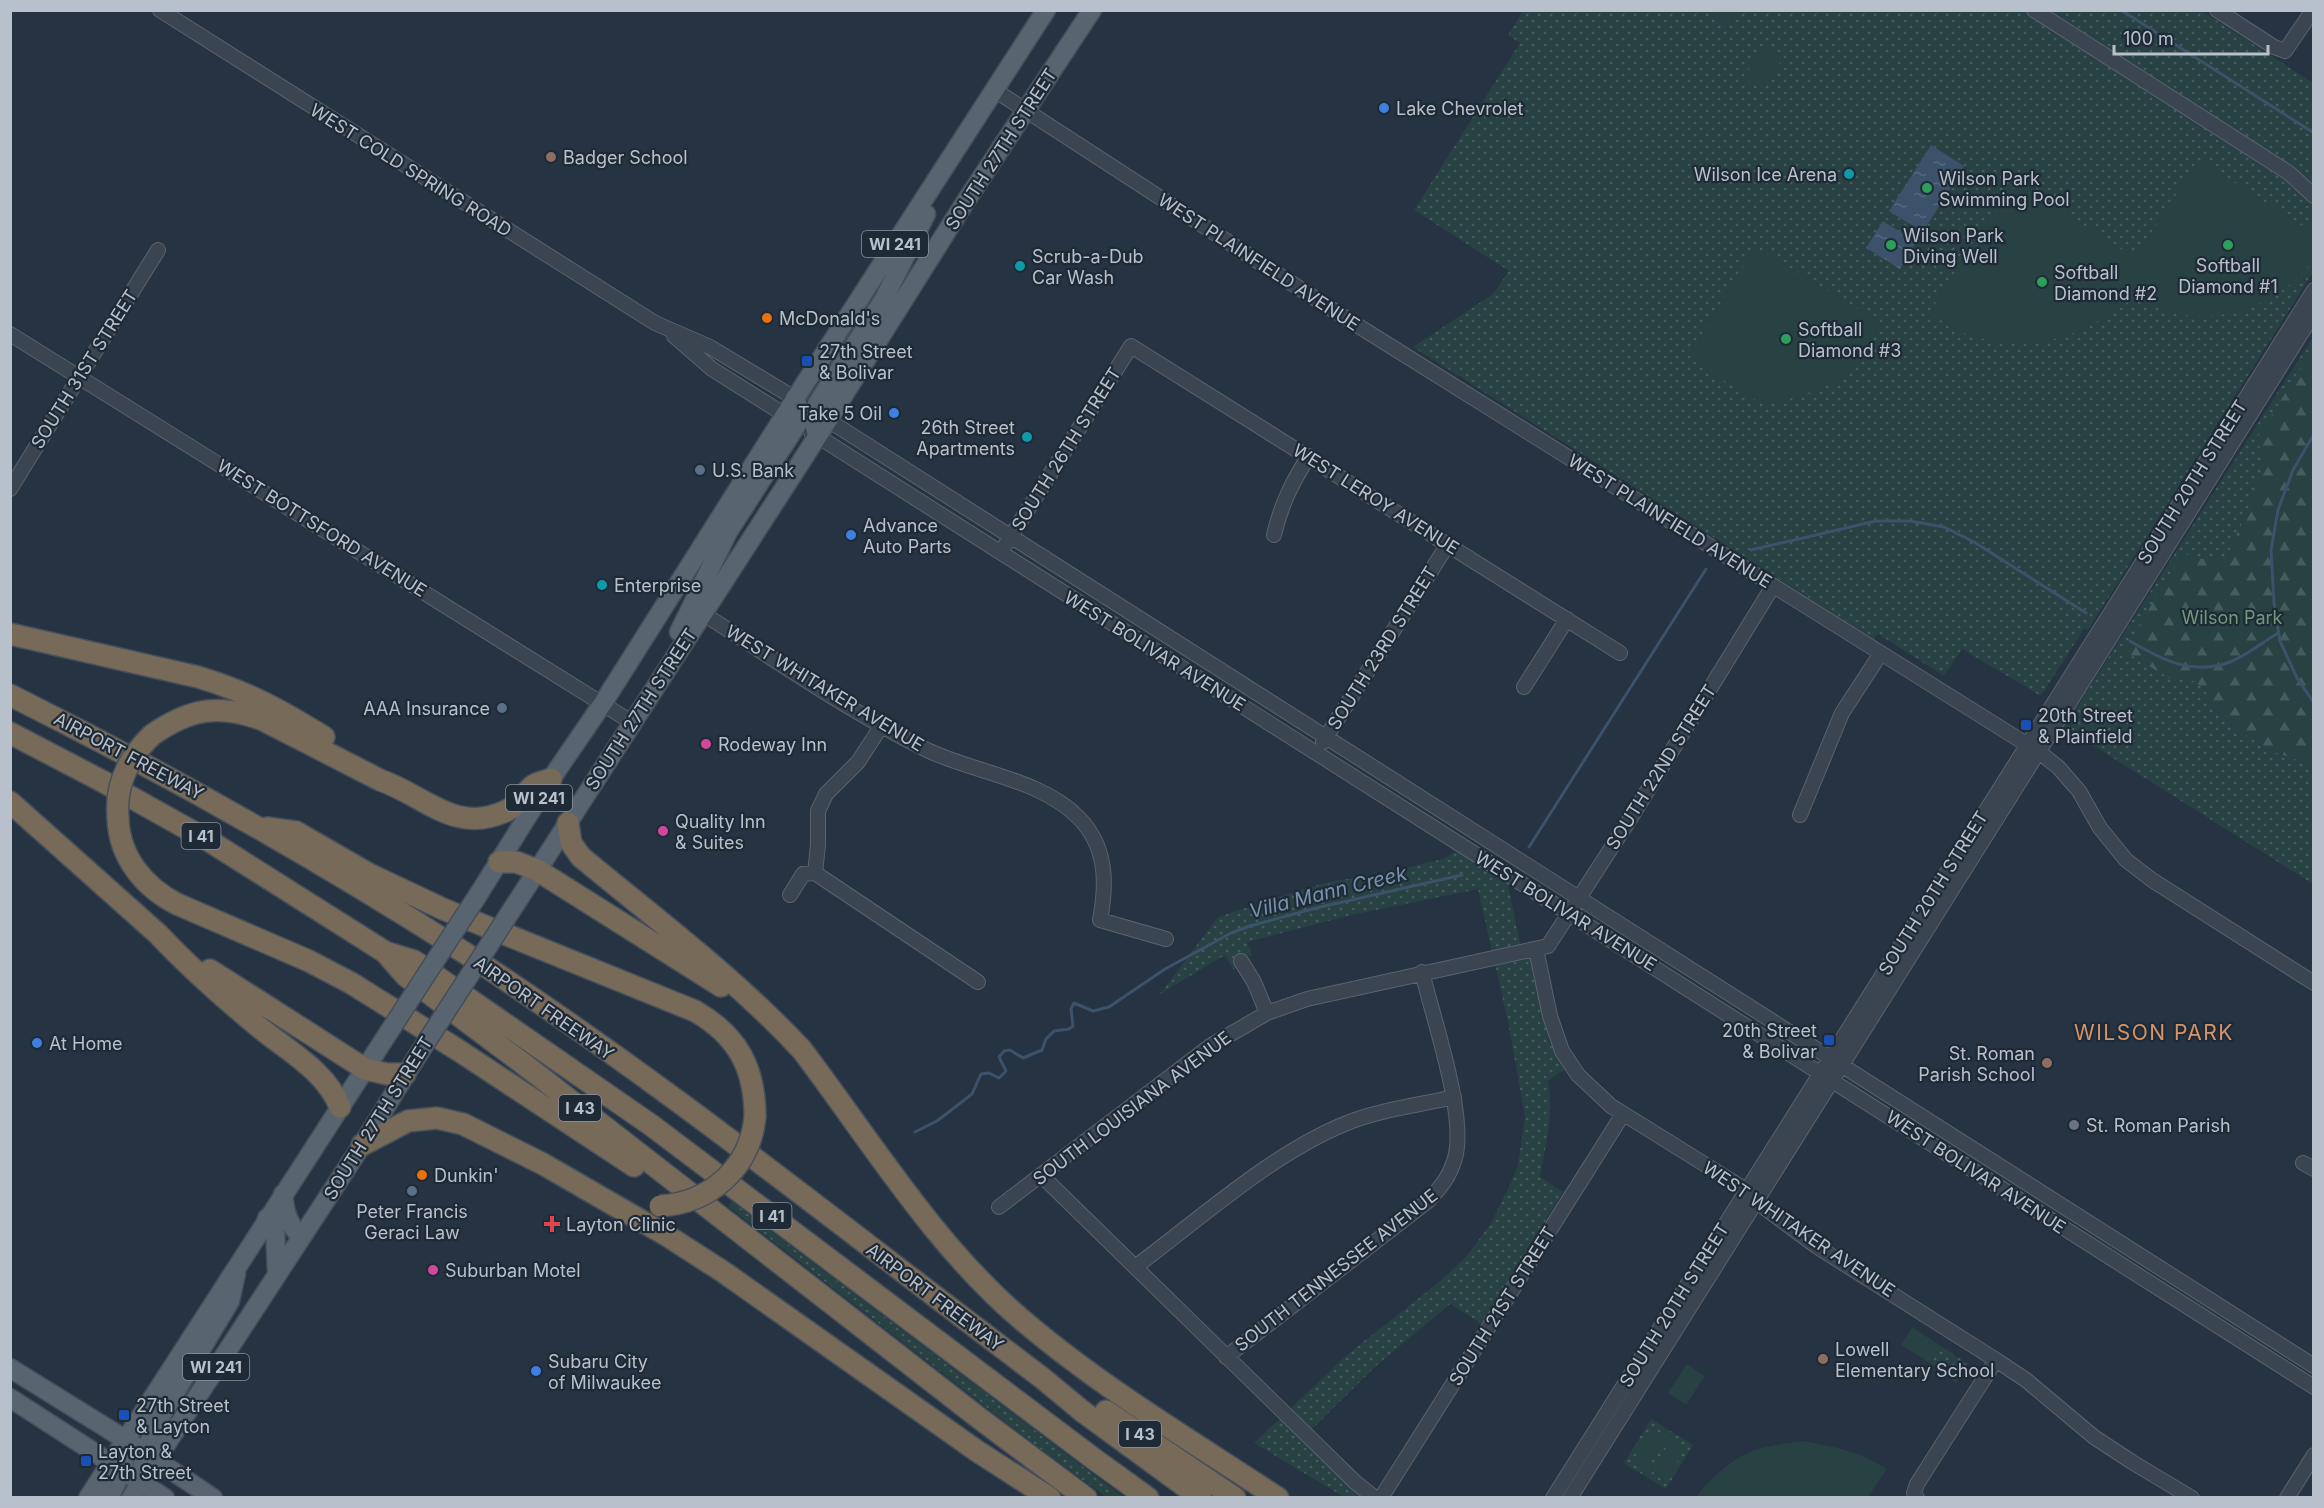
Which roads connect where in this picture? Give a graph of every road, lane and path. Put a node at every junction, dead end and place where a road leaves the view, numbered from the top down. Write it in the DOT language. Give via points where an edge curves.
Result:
graph roads {
  1 [pos="160,10"];
  2 [pos="1046,10"];
  3 [pos="1092,10"];
  4 [pos="2034,10"];
  5 [pos="2217,10"];
  6 [pos="2313,10"];
  7 [pos="996,91"];
  8 [pos="1026,111"];
  9 [pos="956,150"];
  10 [pos="2313,196"];
  11 [pos="158,250"];
  12 [pos="2313,290"];
  13 [pos="2313,313"];
  14 [pos="664,328"];
  15 [pos="10,334"];
  16 [pos="1131,346"];
  17 [pos="79,376"];
  18 [pos="795,398"];
  19 [pos="821,416"];
  20 [pos="791,419"];
  21 [pos="818,436"];
  22 [pos="1309,456"];
  23 [pos="895,464"];
  24 [pos="885,479"];
  25 [pos="10,489"];
  26 [pos="1274,535"];
  27 [pos="1011,537"];
  28 [pos="1448,544"];
  29 [pos="1001,552"];
  30 [pos="1773,586"];
  31 [pos="702,613"];
  32 [pos="1567,619"];
  33 [pos="10,634"];
  34 [pos="1166,635"];
  35 [pos="1156,651"];
  36 [pos="1620,653"];
  37 [pos="1881,653"];
  38 [pos="1524,687"];
  39 [pos="651,693"];
  40 [pos="10,695"];
  41 [pos="603,703"];
  42 [pos="633,723"];
  43 [pos="882,725"];
  44 [pos="10,733"];
  45 [pos="1326,736"];
  46 [pos="2033,748"];
  47 [pos="1316,753"];
  48 [pos="551,778"];
  49 [pos="397,786"];
  50 [pos="10,802"];
  51 [pos="1800,815"];
  52 [pos="568,823"];
  53 [pos="258,827"];
  54 [pos="499,862"];
  55 [pos="537,870"];
  56 [pos="815,873"];
  57 [pos="790,895"];
  58 [pos="1579,898"];
  59 [pos="1569,912"];
  60 [pos="158,934"];
  61 [pos="1166,939"];
  62 [pos="1542,947"];
  63 [pos="385,952"];
  64 [pos="1241,961"];
  65 [pos="1422,972"];
  66 [pos="978,982"];
  67 [pos="2313,983"];
  68 [pos="1268,1012"];
  69 [pos="781,1028"];
  70 [pos="1836,1061"];
  71 [pos="410,1066"];
  72 [pos="365,1070"];
  73 [pos="1826,1076"];
  74 [pos="1454,1097"];
  75 [pos="340,1107"];
  76 [pos="1623,1114"];
  77 [pos="362,1145"];
  78 [pos="1042,1176"];
  79 [pos="572,1179"];
  80 [pos="283,1194"];
  81 [pos="1751,1195"];
  82 [pos="999,1207"];
  83 [pos="267,1218"];
  84 [pos="302,1237"];
  85 [pos="238,1263"];
  86 [pos="778,1263"];
  87 [pos="1135,1268"];
  88 [pos="277,1274"];
  89 [pos="1226,1357"];
  90 [pos="1996,1360"];
  91 [pos="2313,1366"];
  92 [pos="10,1368"];
  93 [pos="1041,1377"];
  94 [pos="2313,1387"];
  95 [pos="10,1398"];
  96 [pos="126,1440"];
  97 [pos="2313,1455"];
  98 [pos="150,1456"];
  99 [pos="118,1465"];
  100 [pos="141,1482"];
  101 [pos="1916,1495"];
  102 [pos="88,1497"];
  103 [pos="109,1497"];
  104 [pos="131,1497"];
  105 [pos="165,1497"];
  106 [pos="213,1497"];
  107 [pos="1050,1497"];
  108 [pos="1086,1497"];
  109 [pos="1148,1497"];
  110 [pos="1201,1497"];
  111 [pos="1235,1497"];
  112 [pos="1278,1497"];
  113 [pos="1375,1497"];
  114 [pos="1381,1497"];
  115 [pos="1553,1497"];
  116 [pos="1570,1497"];
  117 [pos="2192,1497"];
  118 [pos="2287,1497"];
  1 -- 14 [label="street, WEST COLD SPRING ROAD"];
  2 -- 7 [label="main road, SOUTH 27TH STREET / WI 241"];
  3 -- 8 [label="main road, SOUTH 27TH STREET / WI 241"];
  4 -- 10 [label="street" via="2289,173"];
  5 -- 6 [label="street" via="2285,51"];
  7 -- 8 [label="street, WEST PLAINFIELD AVENUE"];
  7 -- 9 [label="main road, SOUTH 27TH STREET / WI 241"];
  8 -- 19 [label="main road, SOUTH 27TH STREET / WI 241"];
  8 -- 30 [label="street, WEST PLAINFIELD AVENUE"];
  9 -- 18 [label="main road, SOUTH 27TH STREET / WI 241"];
  9 -- 19 [label="main road" via="884,299"];
  11 -- 17 [label="street, SOUTH 31ST STREET"];
  12 -- 46 [label="street, SOUTH 20TH STREET"];
  13 -- 46 [label="street, SOUTH 20TH STREET"];
  14 -- 18 [label="street, WEST COLD SPRING ROAD" via="711,347"];
  14 -- 20 [label="street, WEST COLD SPRING ROAD" via="712,369"];
  15 -- 17 [label="street, WEST BOTTSFORD AVENUE"];
  16 -- 22 [label="street, WEST LEROY AVENUE"];
  16 -- 27 [label="street, SOUTH 26TH STREET"];
  17 -- 25 [label="street, SOUTH 31ST STREET"];
  17 -- 41 [label="street, WEST BOTTSFORD AVENUE"];
  18 -- 19 [label="street, WEST COLD SPRING ROAD"];
  18 -- 20 [label="main road" via="800,411"];
  19 -- 21 [label="main road" via="813,424"];
  19 -- 23 [label="street, WEST BOLIVAR AVENUE"];
  20 -- 21 [label="street, WEST COLD SPRING ROAD"];
  20 -- 39 [label="main road" via="722,543"];
  20 -- 41 [label="main road, SOUTH 27TH STREET / WI 241"];
  21 -- 24 [label="street, WEST BOLIVAR AVENUE"];
  21 -- 31 [label="main road, SOUTH 27TH STREET / WI 241"];
  22 -- 26 [label="street" via="1288,489"];
  22 -- 28 [label="street, WEST LEROY AVENUE"];
  23 -- 24 [label="street"];
  23 -- 27 [label="street, WEST BOLIVAR AVENUE"];
  24 -- 29 [label="street, WEST BOLIVAR AVENUE"];
  27 -- 29 [label="street, SOUTH 26TH STREET"];
  27 -- 34 [label="street, WEST BOLIVAR AVENUE"];
  28 -- 32 [label="street, WEST LEROY AVENUE"];
  28 -- 45 [label="street, SOUTH 23RD STREET"];
  29 -- 35 [label="street, WEST BOLIVAR AVENUE"];
  30 -- 37 [label="street, WEST PLAINFIELD AVENUE"];
  30 -- 58 [label="street, SOUTH 22ND STREET"];
  31 -- 39 [label="main road, SOUTH 27TH STREET / WI 241"];
  31 -- 43 [label="street, WEST WHITAKER AVENUE"];
  32 -- 36 [label="street, WEST LEROY AVENUE"];
  32 -- 38 [label="street"];
  33 -- 49 [label="highway" via="198,676 241,691 296,720"];
  34 -- 35 [label="street"];
  34 -- 45 [label="street, WEST BOLIVAR AVENUE"];
  35 -- 47 [label="street, WEST BOLIVAR AVENUE"];
  37 -- 46 [label="street, WEST PLAINFIELD AVENUE"];
  37 -- 51 [label="street" via="1842,713"];
  39 -- 42 [label="main road, SOUTH 27TH STREET / WI 241"];
  40 -- 53 [label="highway, AIRPORT FREEWAY / I 41"];
  41 -- 42 [label="street, WEST BOTTSFORD AVENUE"];
  41 -- 48 [label="main road, SOUTH 27TH STREET / WI 241"];
  42 -- 52 [label="main road, SOUTH 27TH STREET / WI 241"];
  43 -- 56 [label="street" via="858,762 826,794 818,811"];
  43 -- 61 [label="street, WEST WHITAKER AVENUE" via="931,752 1045,794 1071,811 1081,819 1103,860 1105,886 1100,920"];
  44 -- 63 [label="highway, AIRPORT FREEWAY / I 41" via="211,842"];
  45 -- 47 [label="street, SOUTH 23RD STREET"];
  45 -- 58 [label="street, WEST BOLIVAR AVENUE"];
  46 -- 67 [label="street, WEST PLAINFIELD AVENUE" via="2058,766 2079,791 2100,828 2126,860"];
  46 -- 70 [label="street, SOUTH 20TH STREET"];
  47 -- 59 [label="street, WEST BOLIVAR AVENUE"];
  48 -- 49 [label="highway" via="532,786 517,805 474,819 452,816"];
  48 -- 54 [label="main road, SOUTH 27TH STREET / WI 241"];
  49 -- 86 [label="highway, bridge" via="246,713 210,709 171,721 138,749 126,768 118,794 122,843 142,878 160,895 351,983 616,1154 743,1246"];
  50 -- 60 [label="highway"];
  52 -- 55 [label="main road, SOUTH 27TH STREET / WI 241"];
  52 -- 69 [label="highway" via="570,843 581,857 700,954"];
  53 -- 79 [label="highway, bridge" via="296,832 421,899 695,1011 712,1020 732,1040 747,1065 755,1117 746,1151 726,1178 694,1200 660,1206 627,1202"];
  53 -- 93 [label="highway, AIRPORT FREEWAY / I 41" via="466,954 585,1036"];
  54 -- 55 [label="highway" via="516,862"];
  54 -- 72 [label="main road, SOUTH 27TH STREET / WI 241, bridge"];
  55 -- 69 [label="highway"];
  55 -- 71 [label="main road, SOUTH 27TH STREET / WI 241, bridge"];
  56 -- 57 [label="street" via="803,874"];
  56 -- 66 [label="street"];
  58 -- 59 [label="street, SOUTH 22ND STREET"];
  58 -- 70 [label="street, WEST BOLIVAR AVENUE"];
  59 -- 62 [label="street, SOUTH 22ND STREET"];
  59 -- 73 [label="street, WEST BOLIVAR AVENUE"];
  60 -- 72 [label="highway"];
  60 -- 75 [label="highway" via="259,1027 325,1080"];
  62 -- 65 [label="street, SOUTH LOUISIANA AVENUE"];
  62 -- 76 [label="street, WEST WHITAKER AVENUE" via="1550,1016 1562,1051 1587,1085"];
  63 -- 86 [label="highway, I 43" via="406,976"];
  63 -- 109 [label="highway, I 41" via="414,961 593,1083"];
  64 -- 68 [label="street"];
  65 -- 68 [label="street, SOUTH LOUISIANA AVENUE"];
  65 -- 74 [label="street, SOUTH TENNESSEE AVENUE"];
  68 -- 78 [label="street, SOUTH LOUISIANA AVENUE" via="1210,1046"];
  69 -- 112 [label="highway" via="928,1221 1026,1324 1115,1390"];
  70 -- 73 [label="street, SOUTH 20TH STREET"];
  70 -- 91 [label="street, WEST BOLIVAR AVENUE"];
  71 -- 72 [label="highway" via="387,1074"];
  71 -- 77 [label="main road, SOUTH 27TH STREET / WI 241"];
  72 -- 75 [label="main road, SOUTH 27TH STREET / WI 241"];
  73 -- 81 [label="street, SOUTH 20TH STREET"];
  73 -- 94 [label="street, WEST BOLIVAR AVENUE"];
  74 -- 87 [label="street" via="1348,1122 1300,1146"];
  74 -- 89 [label="street, SOUTH TENNESSEE AVENUE" via="1458,1136 1446,1182 1428,1201"];
  75 -- 80 [label="main road, SOUTH 27TH STREET / WI 241"];
  76 -- 81 [label="street, WEST WHITAKER AVENUE"];
  76 -- 114 [label="street, SOUTH 21ST STREET"];
  77 -- 79 [label="highway" via="408,1121 437,1118 463,1124"];
  77 -- 84 [label="main road, SOUTH 27TH STREET / WI 241"];
  78 -- 82 [label="street, SOUTH LOUISIANA AVENUE"];
  78 -- 87 [label="street"];
  79 -- 107 [label="highway" via="722,1271 977,1451"];
  80 -- 83 [label="main road, SOUTH 27TH STREET / WI 241"];
  80 -- 84 [label="main road" via="286,1216"];
  81 -- 90 [label="street, WEST WHITAKER AVENUE" via="1816,1245"];
  81 -- 115 [label="street, SOUTH 20TH STREET"];
  81 -- 116 [label="street, SOUTH 20TH STREET"];
  83 -- 85 [label="main road, SOUTH 27TH STREET / WI 241"];
  83 -- 88 [label="main road" via="275,1229"];
  84 -- 88 [label="main road, SOUTH 27TH STREET / WI 241"];
  85 -- 96 [label="main road, SOUTH 27TH STREET / WI 241"];
  85 -- 98 [label="main road" via="230,1301 157,1423"];
  86 -- 108 [label="highway, I 43"];
  87 -- 89 [label="street"];
  88 -- 98 [label="main road, SOUTH 27TH STREET / WI 241"];
  89 -- 113 [label="street"];
  90 -- 101 [label="street" via="1917,1484"];
  90 -- 117 [label="street, WEST WHITAKER AVENUE" via="2094,1437"];
  92 -- 96 [label="main road"];
  93 -- 110 [label="highway, I 41"];
  93 -- 111 [label="highway, I 43" via="1093,1403"];
  95 -- 99 [label="main road"];
  96 -- 98 [label="main road"];
  96 -- 99 [label="main road"];
  97 -- 118 [label="street"];
  98 -- 100 [label="main road, SOUTH 27TH STREET / WI 241"];
  98 -- 106 [label="main road"];
  99 -- 100 [label="main road"];
  99 -- 102 [label="main road"];
  99 -- 103 [label="main road"];
  100 -- 104 [label="main road, SOUTH 27TH STREET / WI 241"];
  100 -- 105 [label="main road"];
}
